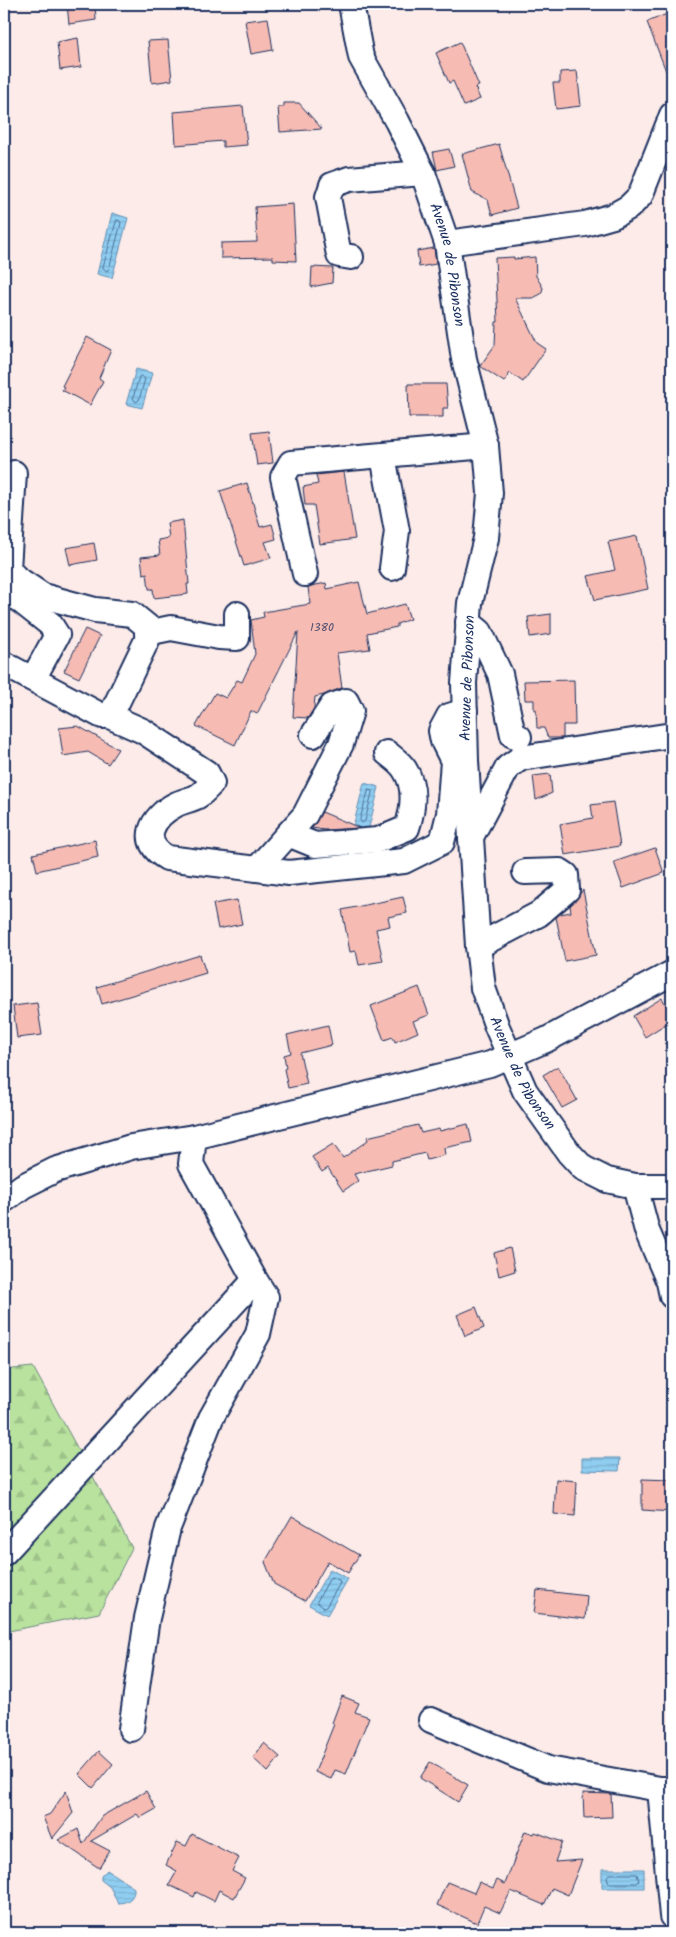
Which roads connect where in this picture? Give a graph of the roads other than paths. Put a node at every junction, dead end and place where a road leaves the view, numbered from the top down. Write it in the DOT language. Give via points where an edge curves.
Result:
graph roads {
  1 [pos="351,4"];
  2 [pos="672,115"];
  3 [pos="423,174"];
  4 [pos="447,243"];
  5 [pos="351,257"];
  6 [pos="486,446"];
  7 [pos="383,456"];
  8 [pos="14,473"];
  9 [pos="392,568"];
  10 [pos="305,574"];
  11 [pos="4,588"];
  12 [pos="237,614"];
  13 [pos="468,622"];
  14 [pos="148,633"];
  15 [pos="4,664"];
  16 [pos="33,679"];
  17 [pos="465,711"];
  18 [pos="106,716"];
  19 [pos="313,735"];
  20 [pos="672,735"];
  21 [pos="520,736"];
  22 [pos="387,753"];
  23 [pos="288,834"];
  24 [pos="471,837"];
  25 [pos="257,869"];
  26 [pos="526,872"];
  27 [pos="478,946"];
  28 [pos="672,973"];
  29 [pos="510,1056"];
  30 [pos="194,1137"];
  31 [pos="634,1186"];
  32 [pos="672,1186"];
  33 [pos="4,1200"];
  34 [pos="255,1280"];
  35 [pos="672,1296"];
  36 [pos="4,1553"];
  37 [pos="431,1720"];
  38 [pos="131,1729"];
  39 [pos="666,1789"];
  40 [pos="672,1916"];
  1 -- 3 [label="street, Avenue de Pibonson" via="361,57"];
  2 -- 4 [label="street" via="640,196 629,207 613,216 585,224"];
  3 -- 4 [label="street, Avenue de Pibonson"];
  3 -- 5 [label="street" via="349,179 332,185 328,197 339,255"];
  4 -- 6 [label="street, Avenue de Pibonson" via="464,360"];
  6 -- 7 [label="street"];
  6 -- 13 [label="street, Avenue de Pibonson" via="490,493 486,538"];
  7 -- 9 [label="street" via="398,531"];
  7 -- 10 [label="street" via="291,463 283,477"];
  8 -- 14 [label="street" via="8,569 43,596 95,610 132,614 148,627"];
  11 -- 16 [label="street" via="50,624 57,635"];
  12 -- 14 [label="street" via="238,638 218,638 171,628"];
  13 -- 17 [label="street, Avenue de Pibonson"];
  13 -- 21 [label="street" via="480,632 500,674 513,735"];
  14 -- 18 [label="street" via="111,715"];
  15 -- 16 [label="street"];
  16 -- 18 [label="street"];
  17 -- 24 [label="street, Avenue de Pibonson"];
  17 -- 25 [label="street" via="449,716 441,731 453,761 449,814 442,842 404,861 289,873"];
  18 -- 25 [label="street" via="143,731 207,773 212,783 199,796 175,805 156,818 150,833 151,844 167,858"];
  19 -- 23 [label="street" via="332,706 346,701 351,711 341,744 305,816"];
  20 -- 24 [label="street" via="521,758 508,767"];
  22 -- 23 [label="street" via="405,768 411,782 413,812 407,828 378,840 316,845"];
  23 -- 25 [label="street"];
  24 -- 27 [label="street, Avenue de Pibonson"];
  26 -- 27 [label="street" via="560,872 566,875 567,890 539,914"];
  27 -- 29 [label="street, Avenue de Pibonson" via="483,988"];
  28 -- 29 [label="street" via="586,1020"];
  29 -- 30 [label="street" via="490,1064"];
  29 -- 31 [label="street, Avenue de Pibonson" via="526,1091 583,1168 607,1180"];
  30 -- 33 [label="street" via="131,1147 55,1170"];
  30 -- 34 [label="street" via="191,1164"];
  31 -- 32 [label="street, Avenue de Pibonson"];
  31 -- 35 [label="street" via="646,1231"];
  34 -- 36 [label="street"];
  34 -- 38 [label="street" via="266,1297 258,1334 211,1418 168,1528 147,1618"];
  37 -- 39 [label="street" via="548,1769"];
  39 -- 40 [label="street"];
}
